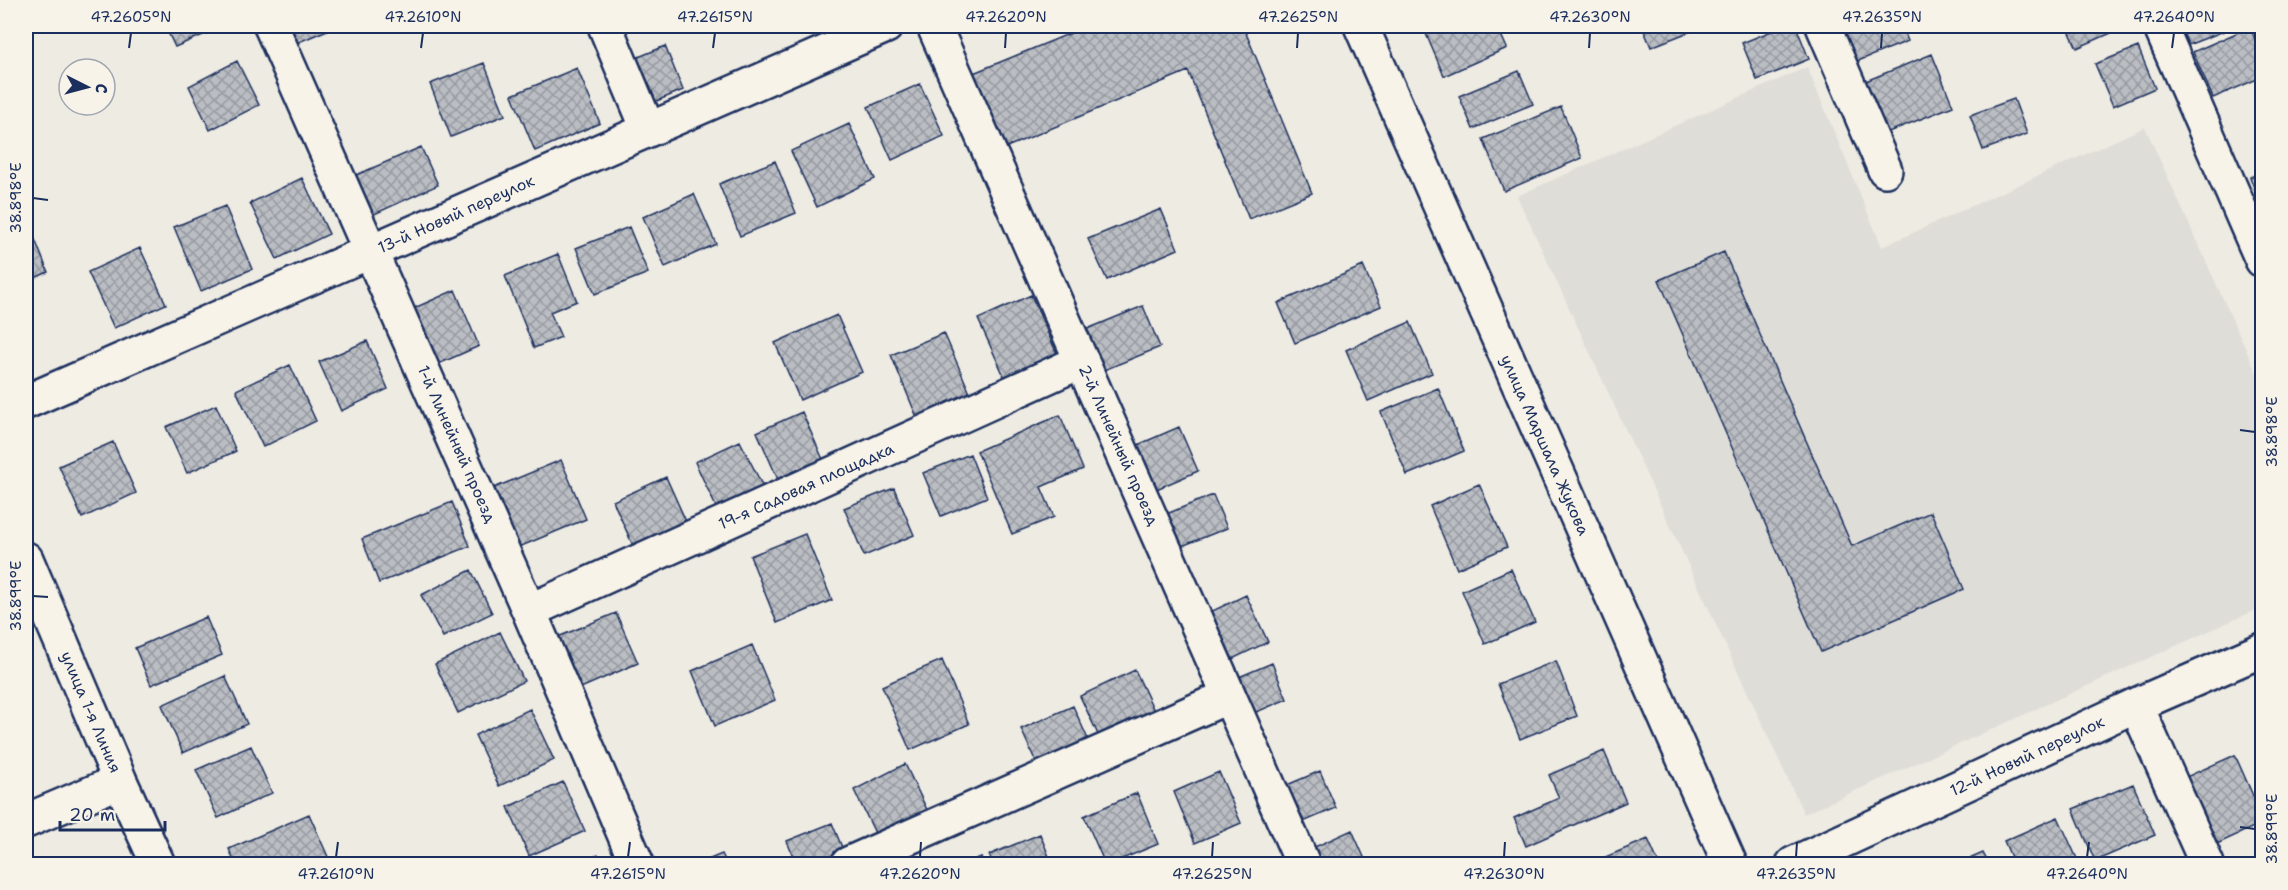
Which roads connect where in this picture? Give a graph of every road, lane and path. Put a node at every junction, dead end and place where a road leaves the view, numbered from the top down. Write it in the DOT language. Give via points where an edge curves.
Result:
graph roads {
  1 [pos="271,26"];
  2 [pos="605,26"];
  3 [pos="886,26"];
  4 [pos="934,26"];
  5 [pos="1361,26"];
  6 [pos="1823,26"];
  7 [pos="2160,26"];
  8 [pos="648,129"];
  9 [pos="1885,170"];
  10 [pos="372,250"];
  11 [pos="2262,260"];
  12 [pos="1082,361"];
  13 [pos="26,402"];
  14 [pos="26,559"];
  15 [pos="530,611"];
  16 [pos="2262,650"];
  17 [pos="1229,696"];
  18 [pos="2136,705"];
  19 [pos="120,781"];
  20 [pos="26,821"];
  21 [pos="158,864"];
  22 [pos="637,864"];
  23 [pos="848,864"];
  24 [pos="1303,864"];
  25 [pos="1730,864"];
  26 [pos="1793,864"];
  27 [pos="2207,864"];
  1 -- 10 [label="street, 1-й Линейный проезд"];
  2 -- 8 [label="street"];
  3 -- 8 [label="street, 13-й Новый переулок"];
  4 -- 12 [label="street, 2-й Линейный проезд"];
  5 -- 25 [label="street, улица Маршала Жукова"];
  6 -- 9 [label="street"];
  7 -- 11 [label="street"];
  8 -- 10 [label="street, 13-й Новый переулок"];
  10 -- 13 [label="street, 13-й Новый переулок"];
  10 -- 15 [label="street, 1-й Линейный проезд"];
  12 -- 15 [label="street, 19-я Садовая площадка"];
  12 -- 17 [label="street, 2-й Линейный проезд"];
  14 -- 19 [label="street, улица 1-я Линия"];
  15 -- 22 [label="street, 1-й Линейный проезд"];
  16 -- 18 [label="street, 12-й Новый переулок"];
  17 -- 23 [label="street"];
  17 -- 24 [label="street, 2-й Линейный проезд"];
  18 -- 26 [label="street, 12-й Новый переулок"];
  18 -- 27 [label="street"];
  19 -- 20 [label="street"];
  19 -- 21 [label="street, улица 1-я Линия"];
}
